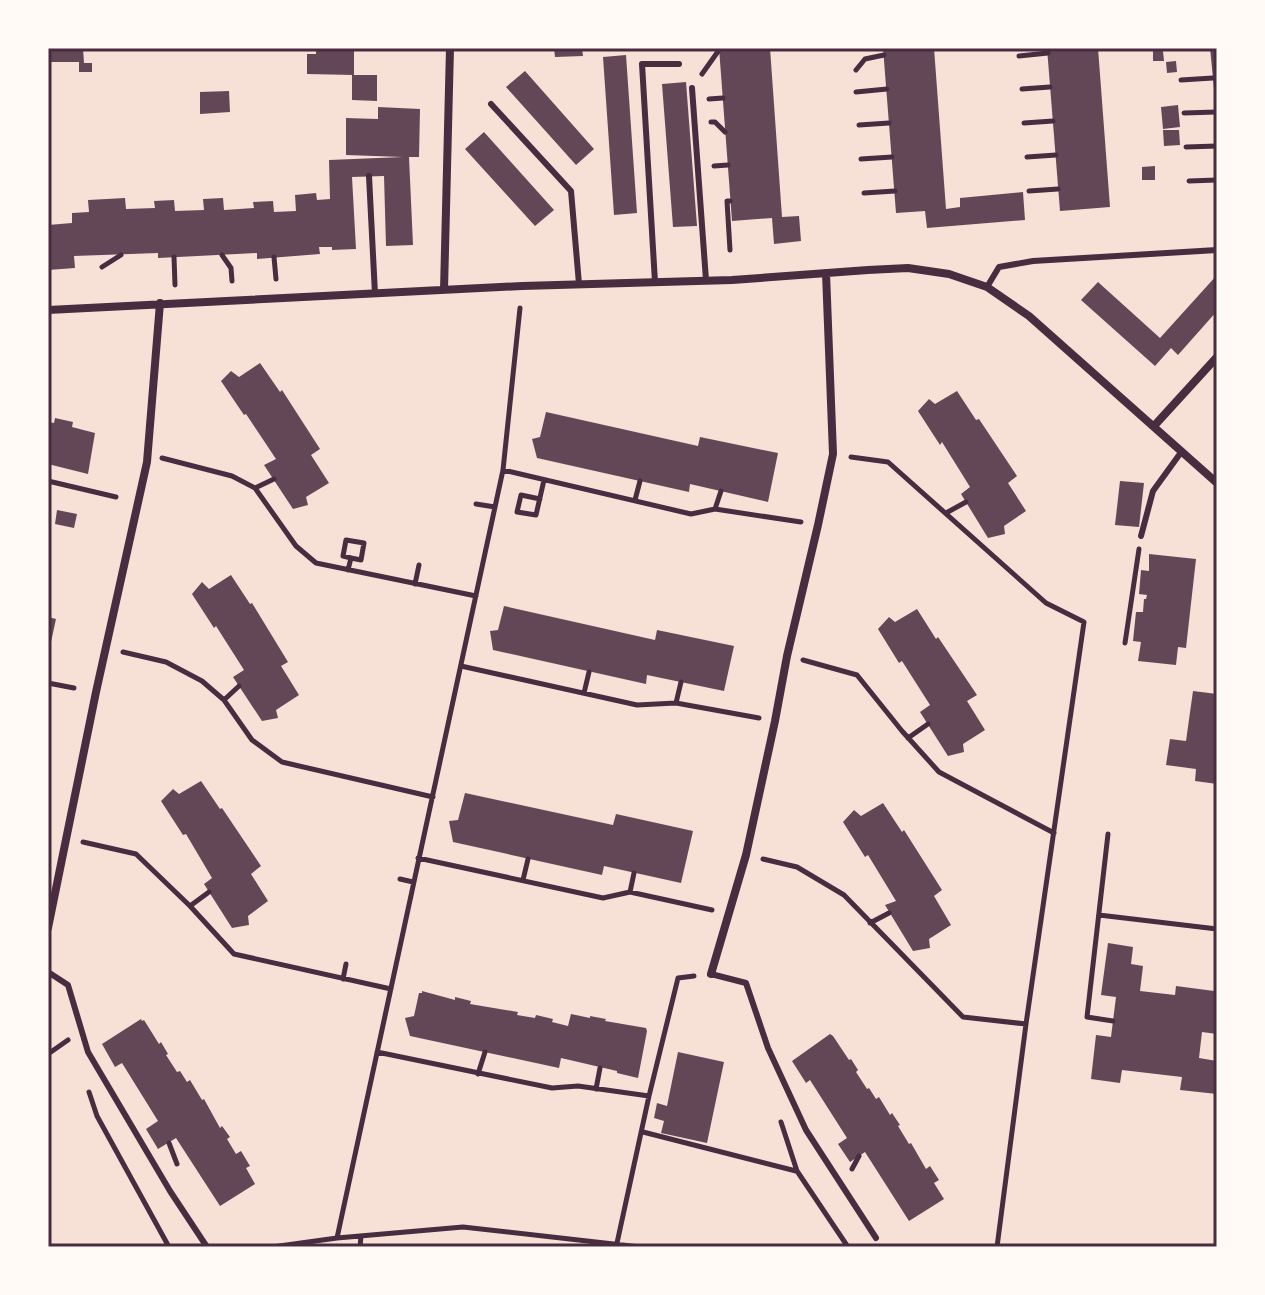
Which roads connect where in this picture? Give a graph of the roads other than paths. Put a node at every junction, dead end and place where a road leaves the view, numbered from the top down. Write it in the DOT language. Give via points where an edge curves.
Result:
graph roads {
  1 [pos="450,48"];
  2 [pos="679,64"];
  3 [pos="692,88"];
  4 [pos="491,104"];
  5 [pos="369,176"];
  6 [pos="1217,250"];
  7 [pos="826,273"];
  8 [pos="706,280"];
  9 [pos="655,282"];
  10 [pos="579,284"];
  11 [pos="987,287"];
  12 [pos="444,290"];
  13 [pos="375,294"];
  14 [pos="160,303"];
  15 [pos="48,310"];
  16 [pos="1217,357"];
  17 [pos="1154,426"];
  18 [pos="1182,451"];
  19 [pos="1217,483"];
  20 [pos="1141,536"];
  21 [pos="48,928"];
  22 [pos="48,972"];
  23 [pos="711,974"];
  24 [pos="876,1238"];
  25 [pos="207,1247"];
  1 -- 12 [label="street"];
  2 -- 9 [label="lane" via="642,64"];
  3 -- 8 [label="lane"];
  4 -- 10 [label="lane" via="571,191"];
  5 -- 13 [label="lane"];
  6 -- 11 [label="lane" via="1033,261 999,267"];
  7 -- 8 [label="street"];
  7 -- 11 [label="street" via="908,268"];
  7 -- 23 [label="street" via="833,454 746,855"];
  8 -- 9 [label="street"];
  9 -- 10 [label="street"];
  10 -- 12 [label="street"];
  11 -- 17 [label="street" via="1029,316"];
  12 -- 13 [label="street"];
  13 -- 14 [label="street"];
  14 -- 15 [label="street"];
  14 -- 21 [label="street" via="148,455"];
  16 -- 17 [label="street"];
  17 -- 18 [label="street"];
  18 -- 19 [label="street"];
  18 -- 20 [label="lane" via="1153,491"];
  22 -- 25 [label="lane" via="68,985 88,1052"];
  23 -- 24 [label="lane" via="746,983 768,1048 806,1130"];
}
